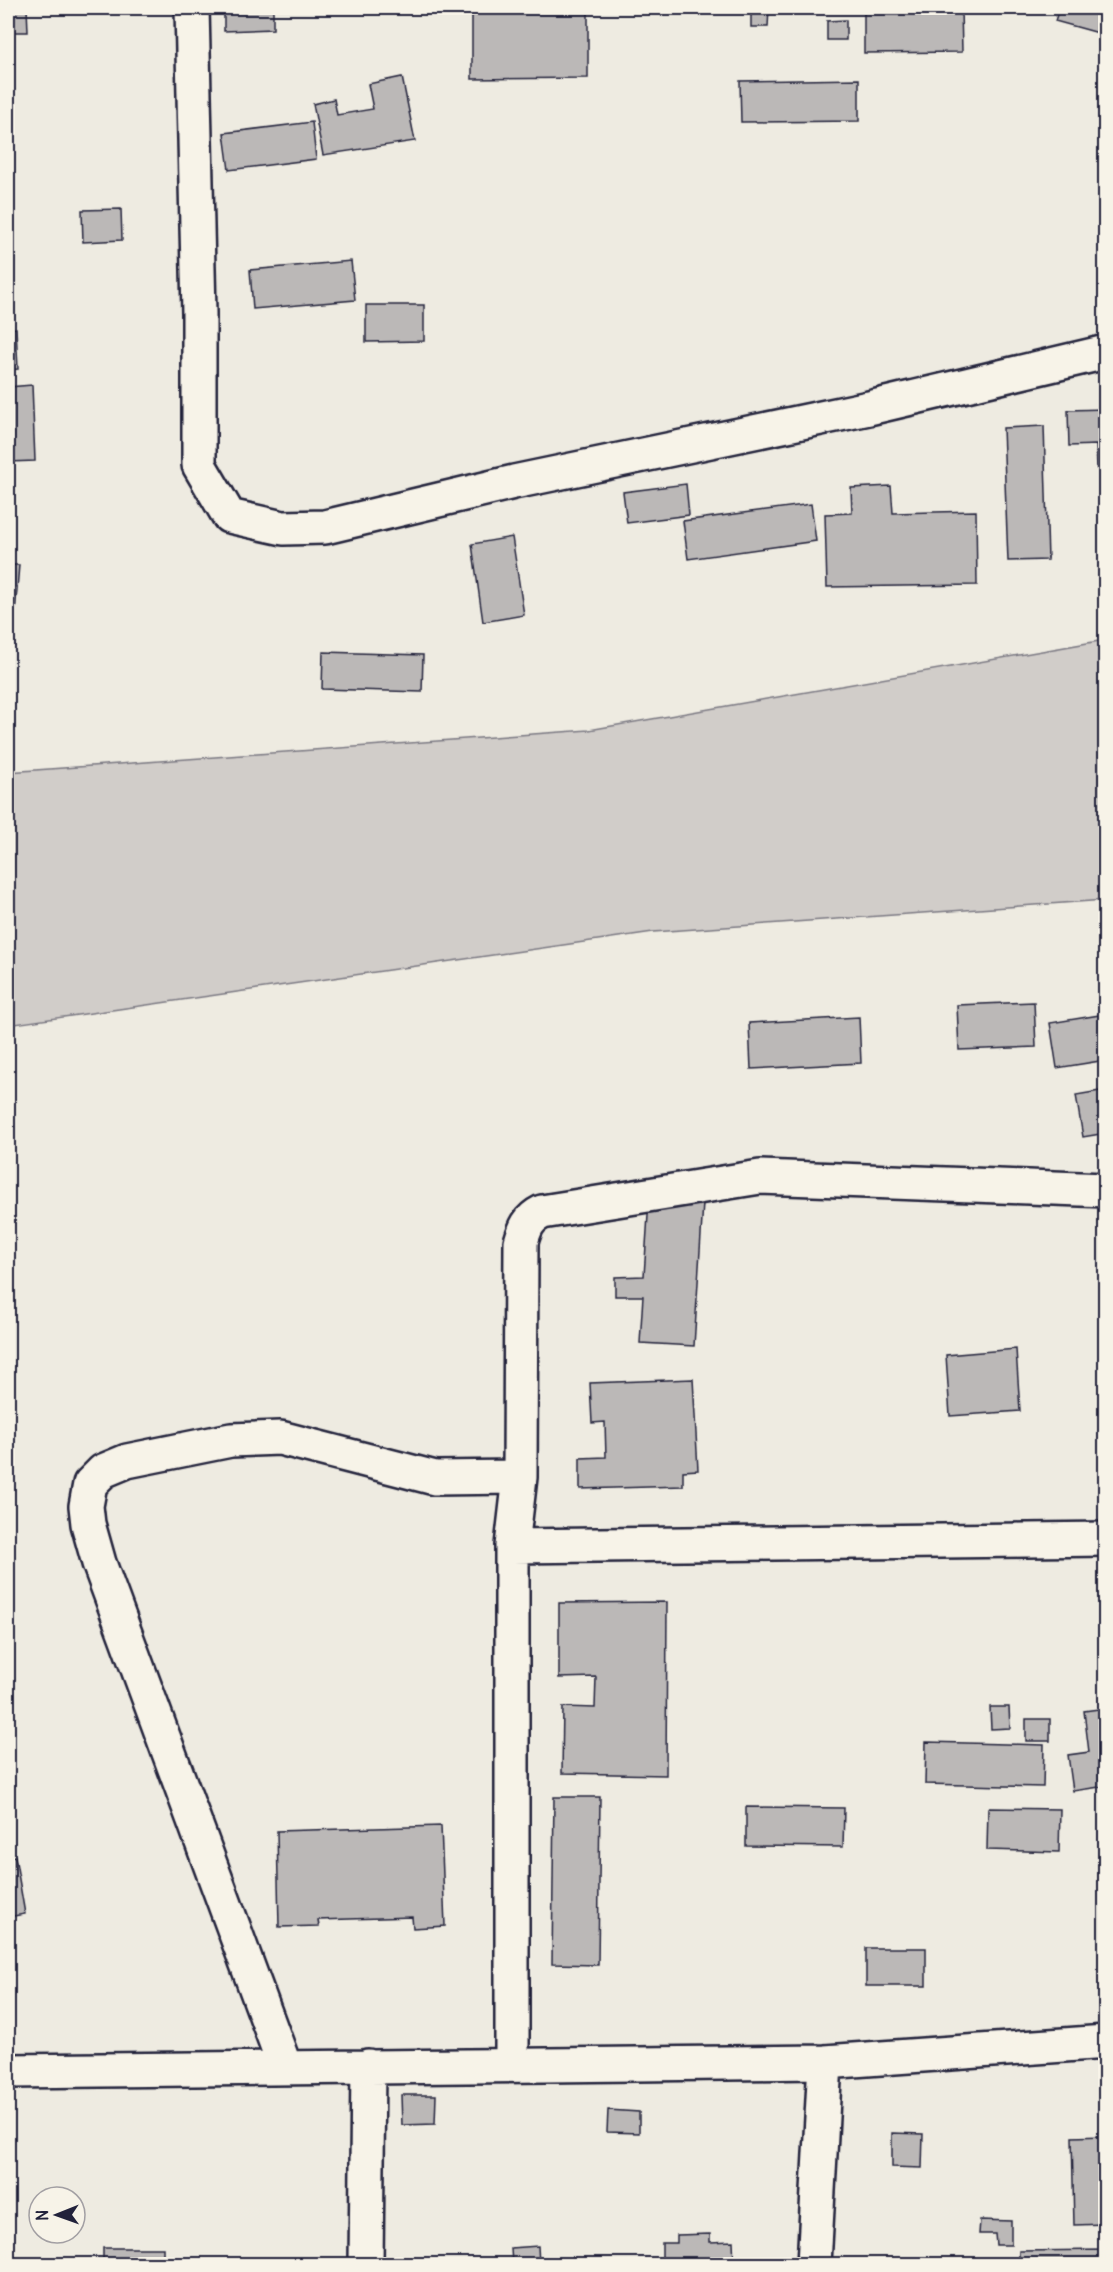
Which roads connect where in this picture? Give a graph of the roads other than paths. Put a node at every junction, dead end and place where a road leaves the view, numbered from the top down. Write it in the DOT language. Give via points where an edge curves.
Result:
graph roads {
  1 [pos="192,8"];
  2 [pos="1106,352"];
  3 [pos="1106,1190"];
  4 [pos="520,1477"];
  5 [pos="1106,1539"];
  6 [pos="512,1546"];
  7 [pos="1106,2042"];
  8 [pos="825,2062"];
  9 [pos="512,2065"];
  10 [pos="368,2066"];
  11 [pos="285,2067"];
  12 [pos="8,2071"];
  13 [pos="366,2265"];
  14 [pos="814,2265"];
  1 -- 2 [label="street" via="199,465 229,516 283,528 325,527"];
  3 -- 4 [label="street" via="760,1177 542,1212 525,1227 522,1242"];
  4 -- 6 [label="street"];
  4 -- 11 [label="street" via="435,1478 280,1438 231,1440 127,1461 103,1472 90,1484 88,1524 99,1563"];
  5 -- 6 [label="street"];
  6 -- 9 [label="street"];
  7 -- 8 [label="street"];
  8 -- 9 [label="street"];
  8 -- 14 [label="street"];
  9 -- 10 [label="street"];
  10 -- 11 [label="street"];
  10 -- 13 [label="street"];
  11 -- 12 [label="street"];
}
